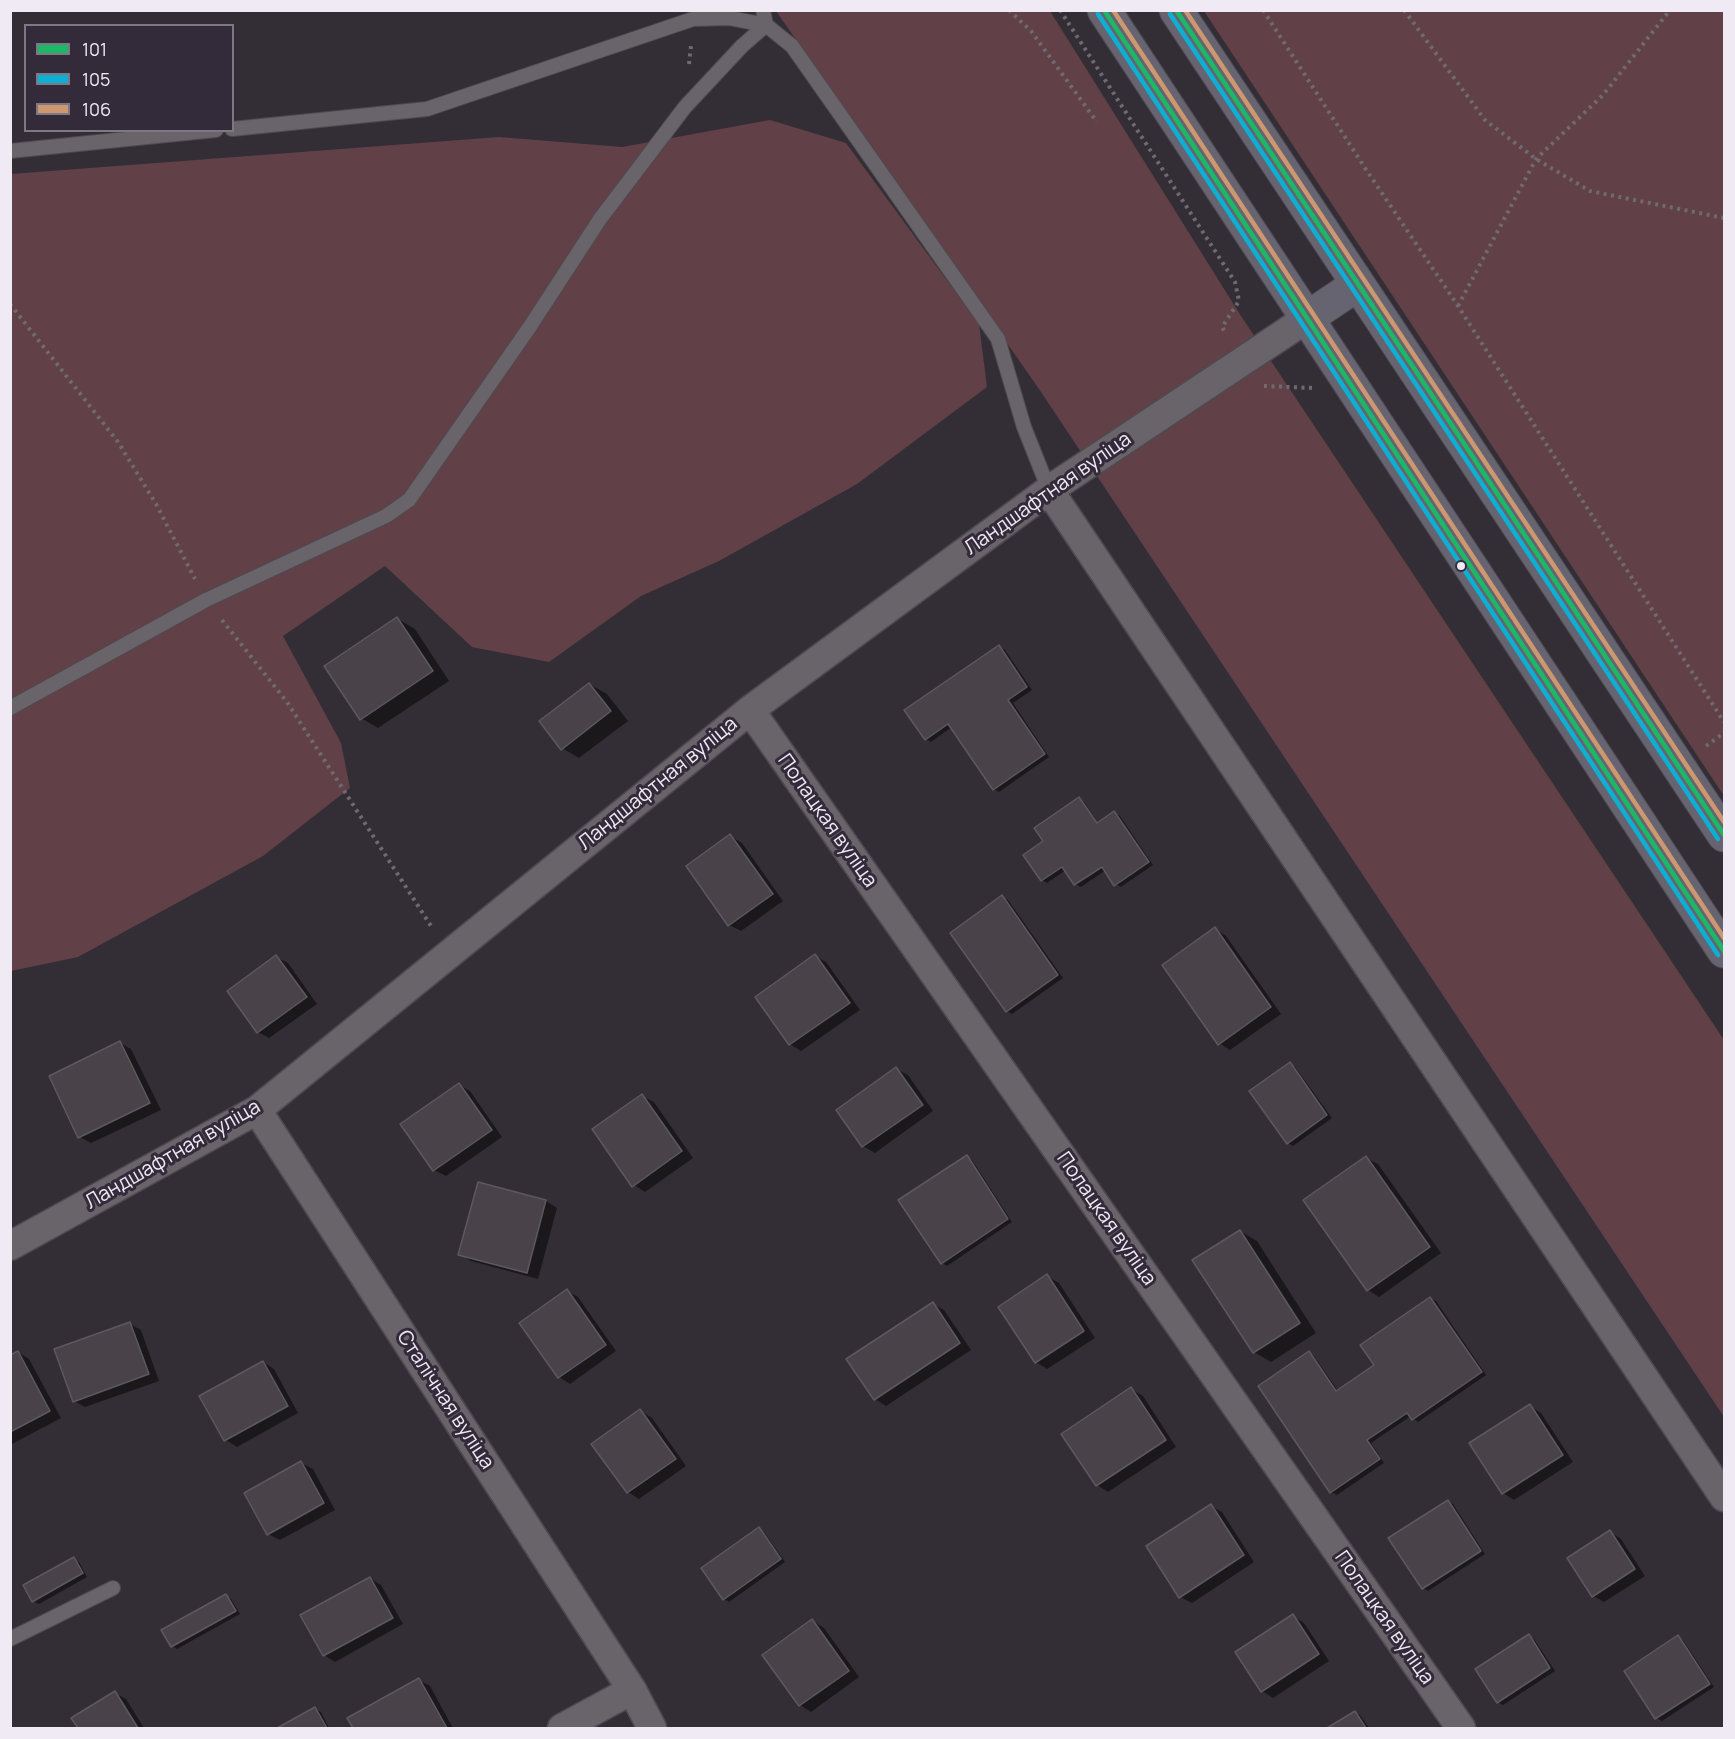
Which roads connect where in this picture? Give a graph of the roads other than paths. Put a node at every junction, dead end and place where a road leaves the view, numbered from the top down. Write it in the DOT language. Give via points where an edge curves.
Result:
graph roads {
  1 [pos="763,10"];
  2 [pos="1104,10"];
  3 [pos="1176,10"];
  4 [pos="766,25"];
  5 [pos="234,129"];
  6 [pos="196,132"];
  7 [pos="10,151"];
  8 [pos="1358,284"];
  9 [pos="1306,319"];
  10 [pos="1049,490"];
  11 [pos="10,708"];
  12 [pos="750,710"];
  13 [pos="1725,835"];
  14 [pos="1725,951"];
  15 [pos="257,1110"];
  16 [pos="10,1246"];
  17 [pos="1725,1497"];
  18 [pos="113,1588"];
  19 [pos="10,1639"];
  20 [pos="632,1690"];
  21 [pos="562,1728"];
  22 [pos="652,1728"];
  23 [pos="1461,1728"];
  1 -- 4 [label="lane"];
  2 -- 9 [label="highway"];
  3 -- 8 [label="highway"];
  4 -- 5 [label="lane" via="729,18 693,19 427,109"];
  4 -- 10 [label="lane" via="792,46 998,339 1024,427"];
  4 -- 11 [label="lane" via="686,107 600,219 409,500 386,516 206,600"];
  6 -- 7 [label="lane"];
  8 -- 9 [label="highway"];
  8 -- 13 [label="highway"];
  9 -- 10 [label="street, Ландшафтная вуліца"];
  9 -- 14 [label="highway"];
  10 -- 12 [label="street, Ландшафтная вуліца"];
  10 -- 17 [label="street"];
  12 -- 15 [label="street, Ландшафтная вуліца"];
  12 -- 23 [label="street, Полацкая вуліца"];
  15 -- 16 [label="street, Ландшафтная вуліца"];
  15 -- 20 [label="street, Сталічная вуліца"];
  18 -- 19 [label="lane"];
  20 -- 21 [label="street"];
  20 -- 22 [label="street, Сталічная вуліца"];
}
